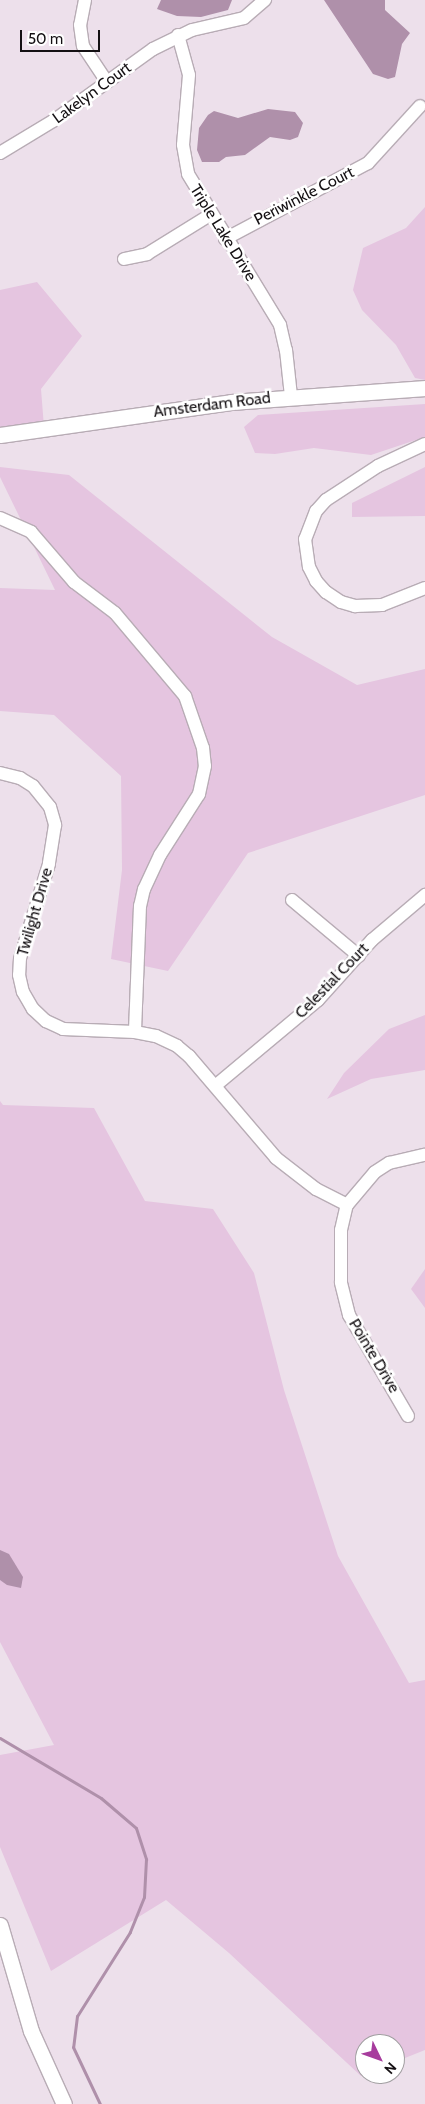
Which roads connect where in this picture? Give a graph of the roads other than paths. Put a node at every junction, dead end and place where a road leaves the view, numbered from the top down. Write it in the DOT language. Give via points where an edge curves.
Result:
graph roads {
  1 [pos="85,0"];
  2 [pos="265,0"];
  3 [pos="178,35"];
  4 [pos="107,82"];
  5 [pos="420,106"];
  6 [pos="0,153"];
  7 [pos="210,215"];
  8 [pos="226,239"];
  9 [pos="124,259"];
  10 [pos="425,388"];
  11 [pos="291,396"];
  12 [pos="0,435"];
  13 [pos="425,444"];
  14 [pos="0,518"];
  15 [pos="425,588"];
  16 [pos="0,773"];
  17 [pos="425,895"];
  18 [pos="292,900"];
  19 [pos="359,956"];
  20 [pos="135,1032"];
  21 [pos="216,1086"];
  22 [pos="425,1155"];
  23 [pos="347,1205"];
  24 [pos="408,1416"];
  25 [pos="0,1925"];
  26 [pos="64,2104"];
  1 -- 4 [label="street" via="80,25 83,46"];
  2 -- 3 [label="street, Lakelyn Court" via="244,18 232,23"];
  3 -- 4 [label="street, Lakelyn Court"];
  3 -- 7 [label="street, Triple Lake Drive" via="189,75 184,160"];
  4 -- 6 [label="street, Lakelyn Court" via="38,131"];
  5 -- 8 [label="street, Periwinkle Court" via="368,163"];
  7 -- 8 [label="street, Triple Lake Drive"];
  7 -- 9 [label="street" via="147,254"];
  8 -- 11 [label="street, Triple Lake Drive" via="280,325"];
  10 -- 11 [label="street, Amsterdam Road"];
  11 -- 12 [label="street, Amsterdam Road"];
  13 -- 15 [label="street" via="378,466 326,500 316,511 305,539 309,567 316,581 341,602 355,606 382,605"];
  14 -- 20 [label="street" via="31,532 74,582 115,613 185,696 203,748 205,766 199,794 160,856 144,889"];
  16 -- 20 [label="street, Twilight Drive" via="20,778 33,786 50,807 56,825 49,864 20,958 23,992 33,1009 46,1021 64,1029"];
  17 -- 19 [label="street, Celestial Court"];
  18 -- 19 [label="street"];
  19 -- 21 [label="street, Celestial Court" via="318,1000"];
  20 -- 21 [label="street, Twilight Drive" via="156,1036 177,1046"];
  21 -- 23 [label="street, Twilight Drive" via="276,1158 297,1176"];
  22 -- 23 [label="street, Pointe Drive" via="389,1163 363,1183"];
  23 -- 24 [label="street, Pointe Drive" via="341,1230 344,1297 360,1335"];
  25 -- 26 [label="street" via="36,2044"];
}
